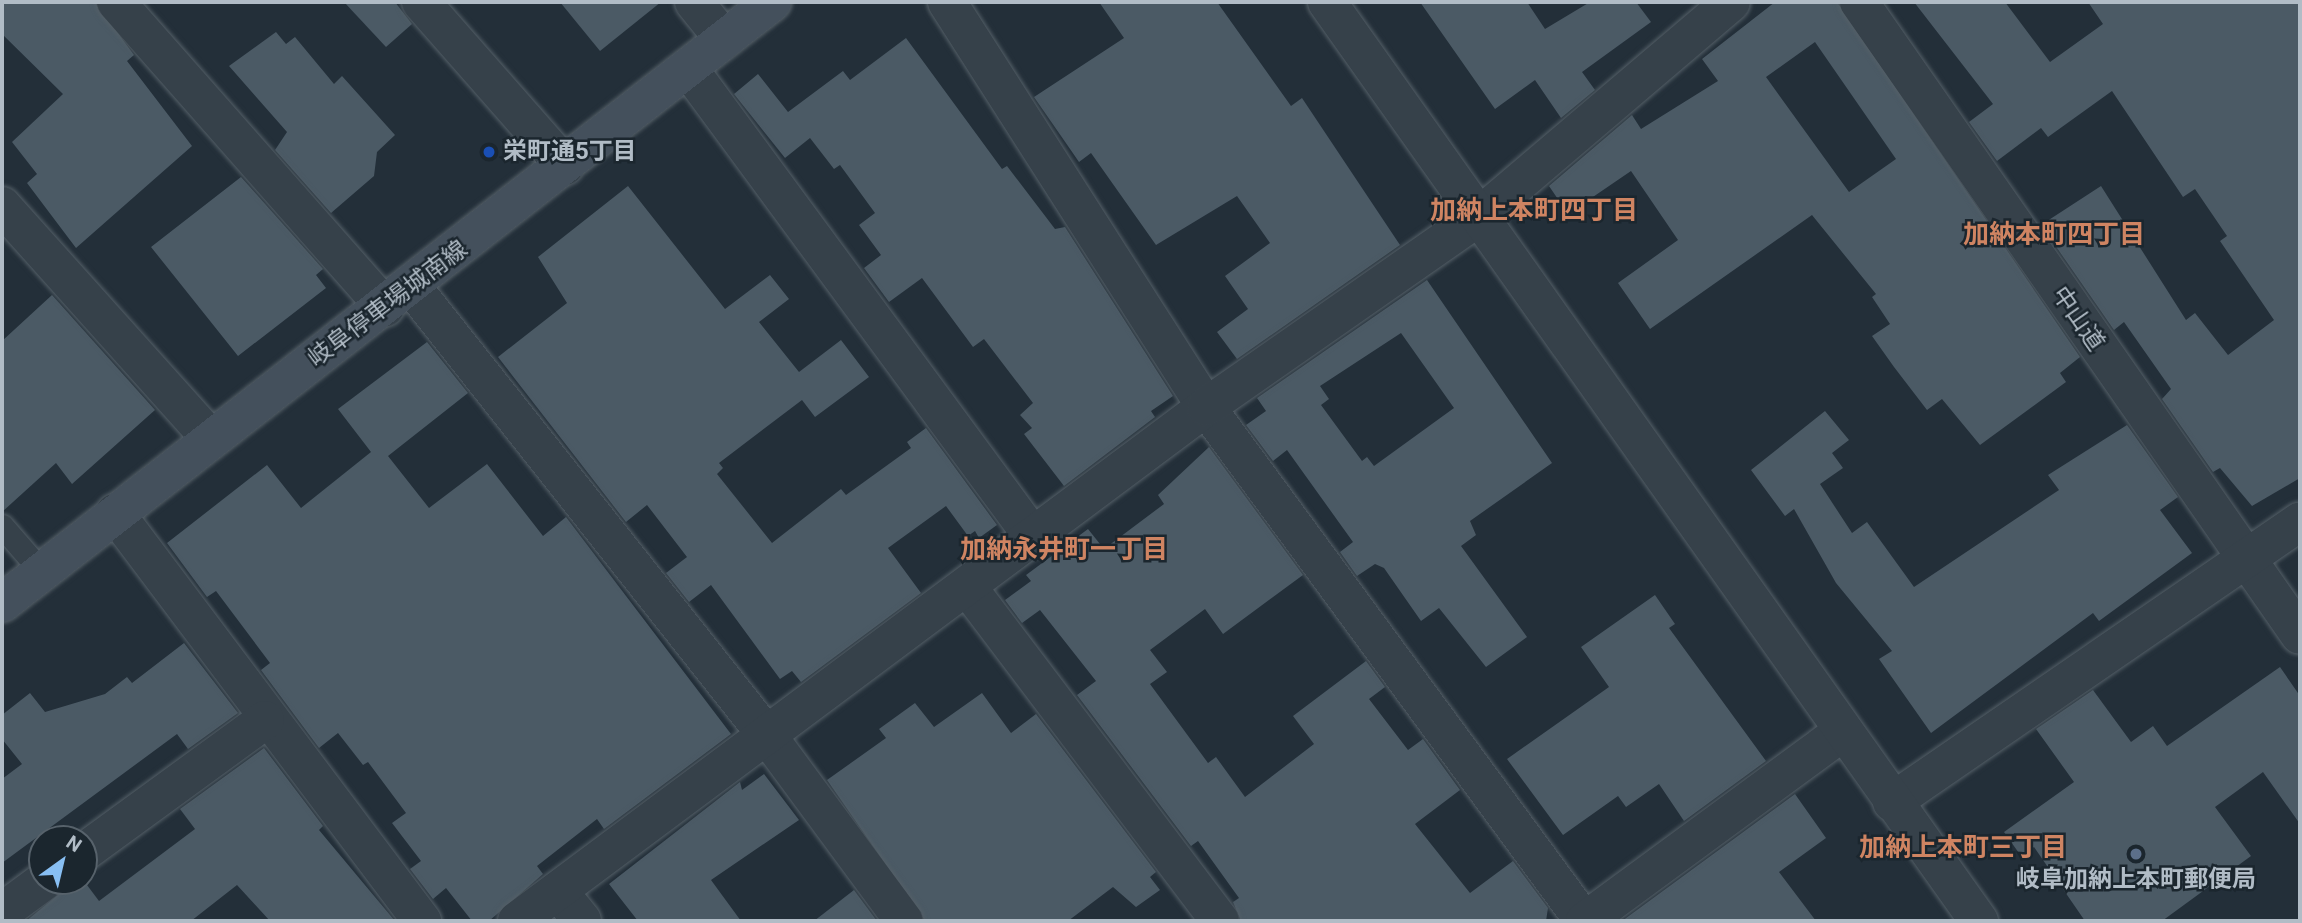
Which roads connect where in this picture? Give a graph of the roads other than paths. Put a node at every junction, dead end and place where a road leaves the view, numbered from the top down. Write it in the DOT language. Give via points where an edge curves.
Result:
graph roads {
  1 [pos="116,2"];
  2 [pos="421,2"];
  3 [pos="694,2"];
  4 [pos="772,2"];
  5 [pos="947,2"];
  6 [pos="1327,2"];
  7 [pos="1731,2"];
  8 [pos="1859,2"];
  9 [pos="724,39"];
  10 [pos="688,68"];
  11 [pos="565,166"];
  12 [pos="2,206"];
  13 [pos="1480,215"];
  14 [pos="399,297"];
  15 [pos="1206,407"];
  16 [pos="210,438"];
  17 [pos="115,513"];
  18 [pos="2300,522"];
  19 [pos="2,526"];
  20 [pos="1034,538"];
  21 [pos="2245,561"];
  22 [pos="42,572"];
  23 [pos="969,589"];
  24 [pos="2,603"];
  25 [pos="2300,635"];
  26 [pos="265,719"];
  27 [pos="1842,732"];
  28 [pos="769,738"];
  29 [pos="1892,802"];
  30 [pos="98,842"];
  31 [pos="558,891"];
  32 [pos="28,893"];
  33 [pos="2,912"];
  34 [pos="422,921"];
  35 [pos="517,921"];
  36 [pos="582,921"];
  37 [pos="904,921"];
  38 [pos="1220,921"];
  39 [pos="1585,921"];
  40 [pos="1979,921"];
  1 -- 14 [label="street"];
  2 -- 11 [label="street"];
  3 -- 9 [label="street"];
  4 -- 9 [label="main road, 岐阜停車場城南線"];
  5 -- 15 [label="street"];
  6 -- 13 [label="street"];
  7 -- 13 [label="street"];
  8 -- 21 [label="street, 中山道"];
  9 -- 10 [label="main road, 岐阜停車場城南線"];
  10 -- 11 [label="main road, 岐阜停車場城南線"];
  10 -- 20 [label="street"];
  11 -- 14 [label="main road, 岐阜停車場城南線"];
  12 -- 16 [label="street"];
  13 -- 15 [label="street"];
  13 -- 27 [label="street"];
  14 -- 16 [label="main road, 岐阜停車場城南線"];
  14 -- 28 [label="street"];
  15 -- 20 [label="street"];
  15 -- 39 [label="street"];
  16 -- 17 [label="main road, 岐阜停車場城南線"];
  17 -- 22 [label="main road, 岐阜停車場城南線"];
  17 -- 26 [label="street"];
  18 -- 21 [label="street"];
  19 -- 22 [label="lane"];
  20 -- 23 [label="street"];
  21 -- 25 [label="street, 中山道"];
  21 -- 29 [label="street"];
  22 -- 24 [label="main road, 岐阜停車場城南線"];
  23 -- 28 [label="street"];
  23 -- 38 [label="street"];
  26 -- 30 [label="street"];
  26 -- 34 [label="street"];
  27 -- 29 [label="street"];
  27 -- 39 [label="street"];
  28 -- 31 [label="street"];
  28 -- 37 [label="street"];
  29 -- 40 [label="street"];
  31 -- 35 [label="street"];
  31 -- 36 [label="street"];
  32 -- 33 [label="street"];
}
